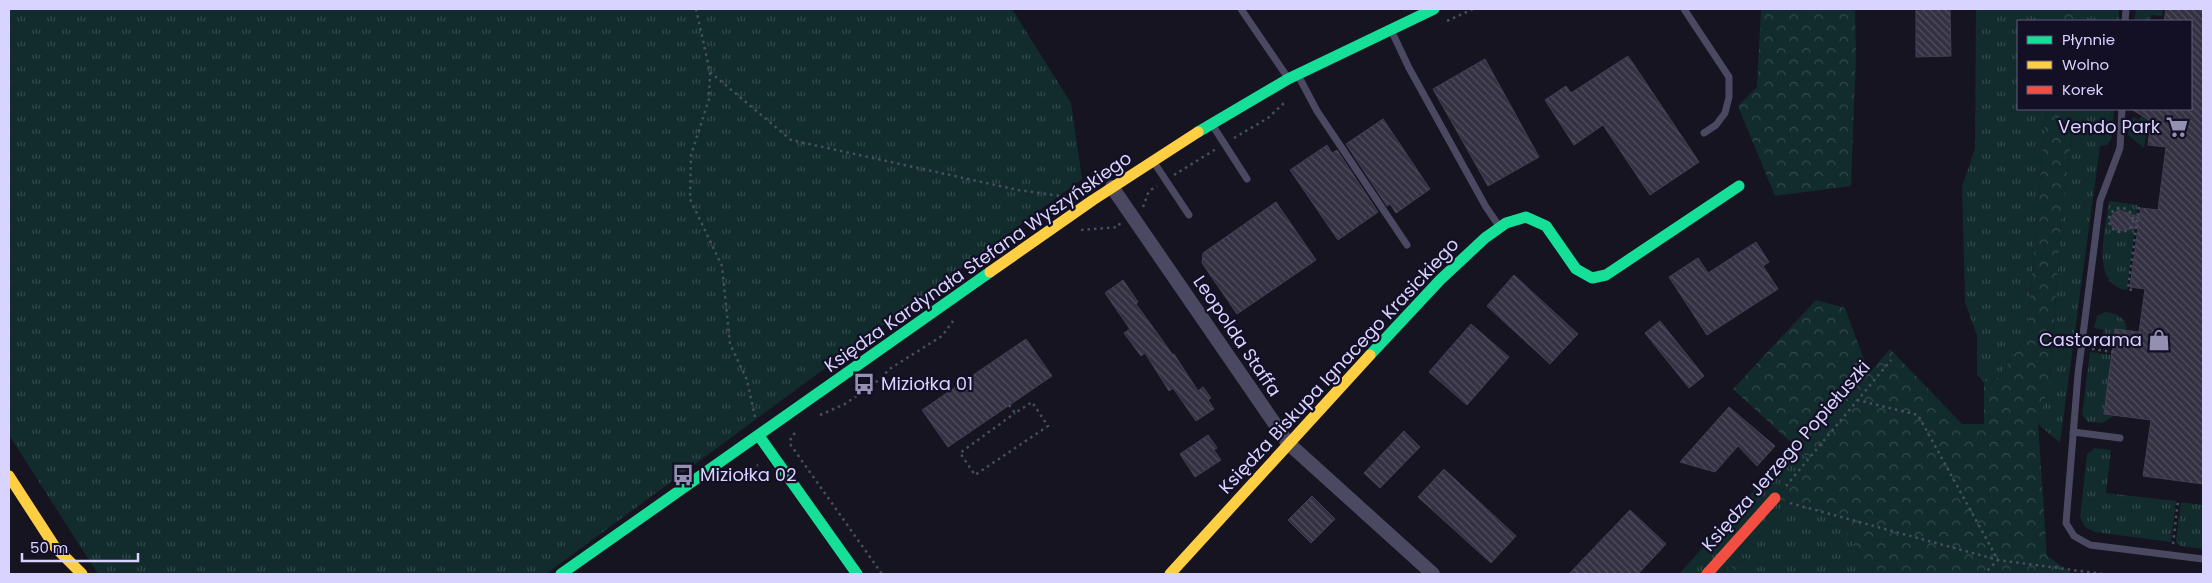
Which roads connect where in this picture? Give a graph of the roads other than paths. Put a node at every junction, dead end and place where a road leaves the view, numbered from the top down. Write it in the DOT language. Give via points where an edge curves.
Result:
graph roads {
  1 [pos="1241,9"];
  2 [pos="1434,9"];
  3 [pos="1684,9"];
  4 [pos="1391,29"];
  5 [pos="1293,76"];
  6 [pos="2122,110"];
  7 [pos="1211,124"];
  8 [pos="1704,133"];
  9 [pos="1153,160"];
  10 [pos="1247,179"];
  11 [pos="1739,186"];
  12 [pos="1112,187"];
  13 [pos="1188,214"];
  14 [pos="1500,227"];
  15 [pos="1407,245"];
  16 [pos="2073,432"];
  17 [pos="759,436"];
  18 [pos="2120,438"];
  19 [pos="1288,443"];
  20 [pos="9,476"];
  21 [pos="1775,498"];
  22 [pos="2203,559"];
  23 [pos="1428,573"];
  24 [pos="82,574"];
  25 [pos="561,574"];
  26 [pos="857,574"];
  27 [pos="1170,574"];
  28 [pos="1706,574"];
  1 -- 5 [label="lane"];
  2 -- 4 [label="street, Księdza Kardynała Stefana Wyszyńskiego"];
  3 -- 8 [label="lane" via="1729,77 1730,97 1725,113"];
  4 -- 5 [label="street, Księdza Kardynała Stefana Wyszyńskiego"];
  4 -- 14 [label="lane" via="1486,207"];
  5 -- 7 [label="street, Księdza Kardynała Stefana Wyszyńskiego"];
  5 -- 15 [label="lane"];
  6 -- 16 [label="lane" via="2120,148 2100,201"];
  7 -- 9 [label="street, Księdza Kardynała Stefana Wyszyńskiego"];
  7 -- 10 [label="lane"];
  9 -- 12 [label="street, Księdza Kardynała Stefana Wyszyńskiego"];
  9 -- 13 [label="lane"];
  11 -- 14 [label="street, Księdza Biskupa Ignacego Krasickiego" via="1606,275 1592,278 1576,269 1546,226 1526,217"];
  12 -- 17 [label="street, Księdza Kardynała Stefana Wyszyńskiego"];
  12 -- 19 [label="street, Leopolda Staffa"];
  14 -- 19 [label="street, Księdza Biskupa Ignacego Krasickiego" via="1440,280"];
  16 -- 18 [label="lane"];
  16 -- 22 [label="lane" via="2065,517 2071,533 2090,545"];
  17 -- 25 [label="street, Księdza Kardynała Stefana Wyszyńskiego"];
  17 -- 26 [label="street"];
  19 -- 23 [label="street, Leopolda Staffa"];
  19 -- 27 [label="street, Księdza Biskupa Ignacego Krasickiego"];
  20 -- 24 [label="street" via="55,547"];
  21 -- 28 [label="street, Księdza Jerzego Popiełuszki"];
}
